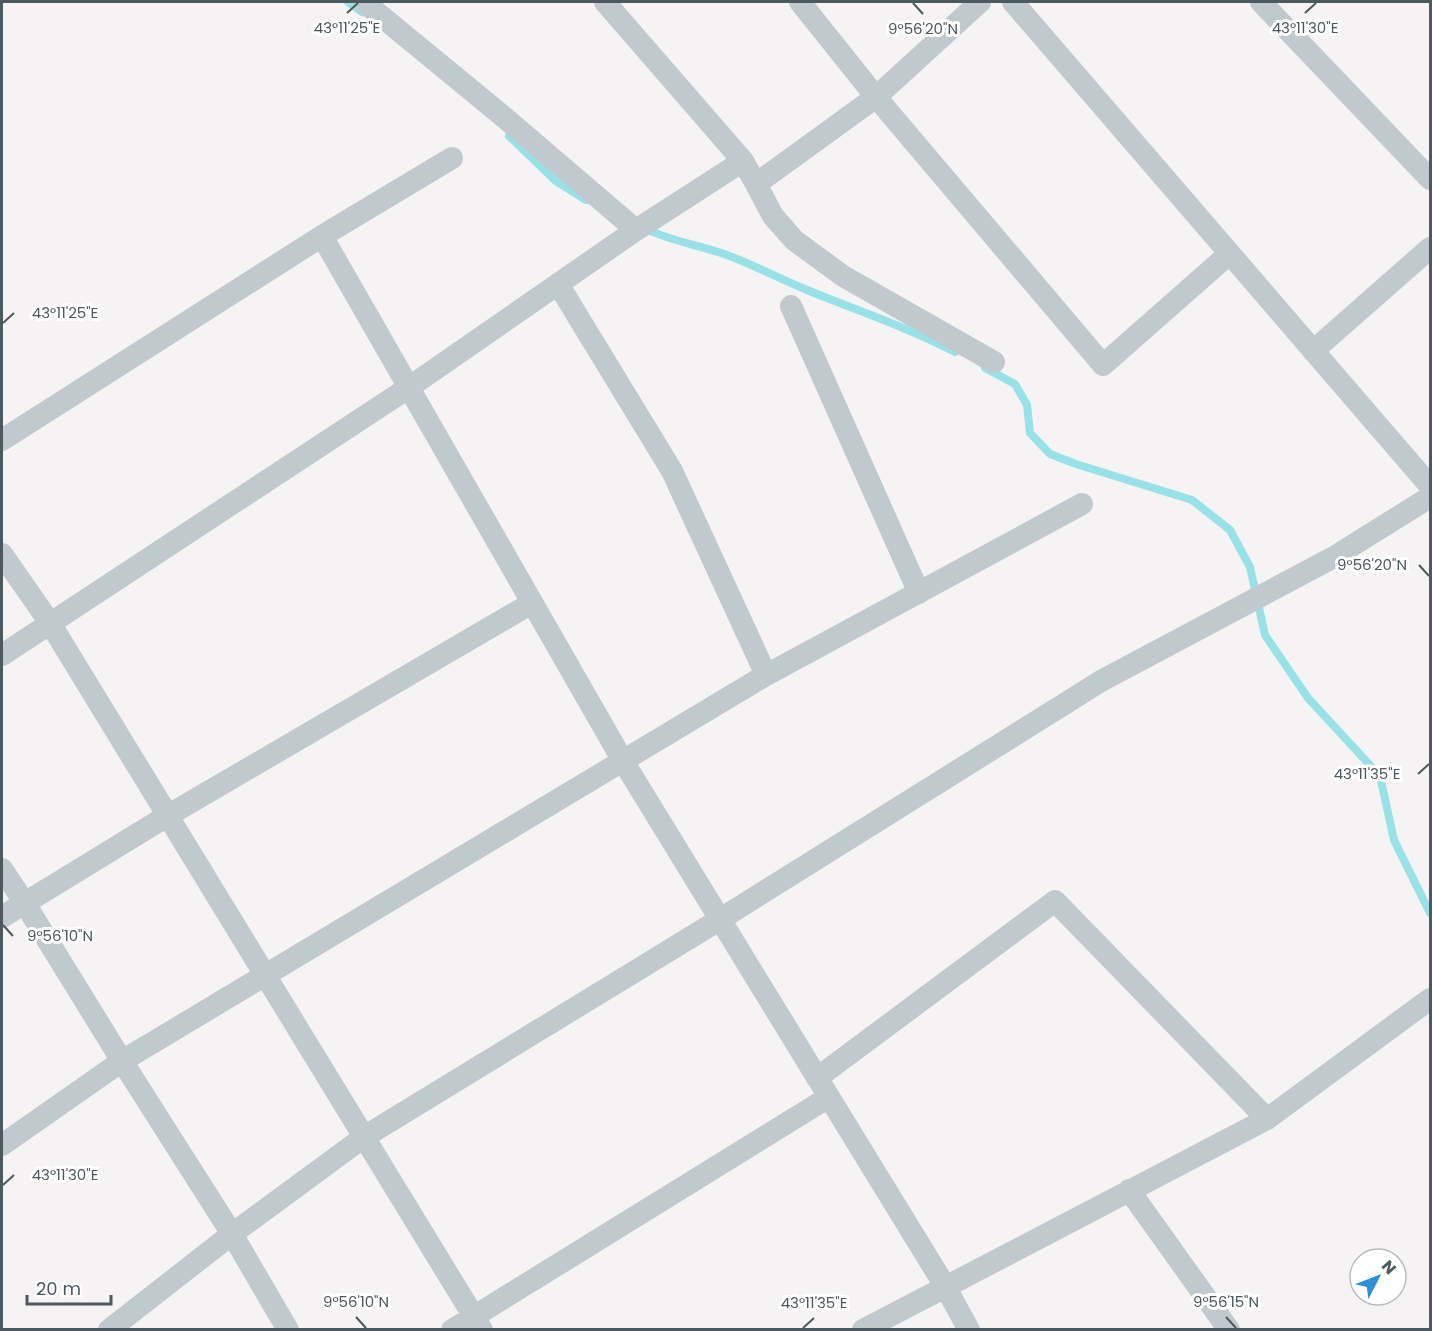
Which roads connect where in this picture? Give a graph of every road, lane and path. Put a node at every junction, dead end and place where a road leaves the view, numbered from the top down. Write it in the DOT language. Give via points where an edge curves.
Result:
graph roads {
  1 [pos="364,2"];
  2 [pos="604,2"];
  3 [pos="800,2"];
  4 [pos="980,2"];
  5 [pos="1013,2"];
  6 [pos="1261,2"];
  7 [pos="876,97"];
  8 [pos="452,158"];
  9 [pos="743,161"];
  10 [pos="1431,179"];
  11 [pos="756,184"];
  12 [pos="636,230"];
  13 [pos="322,236"];
  14 [pos="1431,248"];
  15 [pos="1229,254"];
  16 [pos="558,284"];
  17 [pos="791,306"];
  18 [pos="1314,351"];
  19 [pos="994,362"];
  20 [pos="408,388"];
  21 [pos="2,440"];
  22 [pos="1431,486"];
  23 [pos="1431,497"];
  24 [pos="1082,504"];
  25 [pos="2,554"];
  26 [pos="919,593"];
  27 [pos="532,603"];
  28 [pos="50,623"];
  29 [pos="2,655"];
  30 [pos="766,675"];
  31 [pos="622,761"];
  32 [pos="167,816"];
  33 [pos="2,868"];
  34 [pos="24,902"];
  35 [pos="2,917"];
  36 [pos="719,920"];
  37 [pos="265,976"];
  38 [pos="1431,999"];
  39 [pos="122,1061"];
  40 [pos="823,1088"];
  41 [pos="1267,1119"];
  42 [pos="364,1137"];
  43 [pos="2,1145"];
  44 [pos="1129,1191"];
  45 [pos="232,1234"];
  46 [pos="945,1286"];
  47 [pos="478,1322"];
  48 [pos="109,1329"];
  49 [pos="288,1329"];
  50 [pos="452,1329"];
  51 [pos="863,1329"];
  52 [pos="969,1329"];
  53 [pos="1229,1329"];
  1 -- 12 [label="street"];
  2 -- 9 [label="street"];
  3 -- 7 [label="street"];
  4 -- 7 [label="street"];
  5 -- 15 [label="street"];
  6 -- 10 [label="street"];
  7 -- 11 [label="street"];
  7 -- 15 [label="street" via="1103,365"];
  8 -- 13 [label="street"];
  9 -- 11 [label="street"];
  9 -- 12 [label="street"];
  11 -- 19 [label="street" via="773,216 794,240 843,276"];
  12 -- 16 [label="street"];
  13 -- 20 [label="street"];
  13 -- 21 [label="street"];
  14 -- 18 [label="street"];
  15 -- 18 [label="street"];
  16 -- 20 [label="street"];
  16 -- 30 [label="street" via="672,471"];
  17 -- 26 [label="street"];
  18 -- 22 [label="street"];
  20 -- 27 [label="street"];
  20 -- 28 [label="street"];
  23 -- 36 [label="street" via="1334,556 1101,681"];
  24 -- 26 [label="street"];
  25 -- 28 [label="street"];
  26 -- 30 [label="street"];
  27 -- 31 [label="street"];
  27 -- 32 [label="street"];
  28 -- 29 [label="street"];
  28 -- 32 [label="street"];
  30 -- 31 [label="street"];
  31 -- 36 [label="street"];
  31 -- 37 [label="street"];
  32 -- 34 [label="street"];
  32 -- 37 [label="street"];
  33 -- 34 [label="street"];
  34 -- 35 [label="street"];
  34 -- 39 [label="street"];
  36 -- 40 [label="street"];
  36 -- 42 [label="street"];
  37 -- 39 [label="street"];
  37 -- 42 [label="street"];
  38 -- 41 [label="street"];
  39 -- 43 [label="street"];
  39 -- 45 [label="street"];
  40 -- 41 [label="street" via="1055,901"];
  40 -- 46 [label="street"];
  40 -- 47 [label="street"];
  41 -- 44 [label="street"];
  42 -- 45 [label="street"];
  42 -- 47 [label="street"];
  44 -- 46 [label="street"];
  44 -- 53 [label="street"];
  45 -- 48 [label="street"];
  45 -- 49 [label="street"];
  46 -- 51 [label="street"];
  46 -- 52 [label="street"];
  47 -- 50 [label="street"];
}
